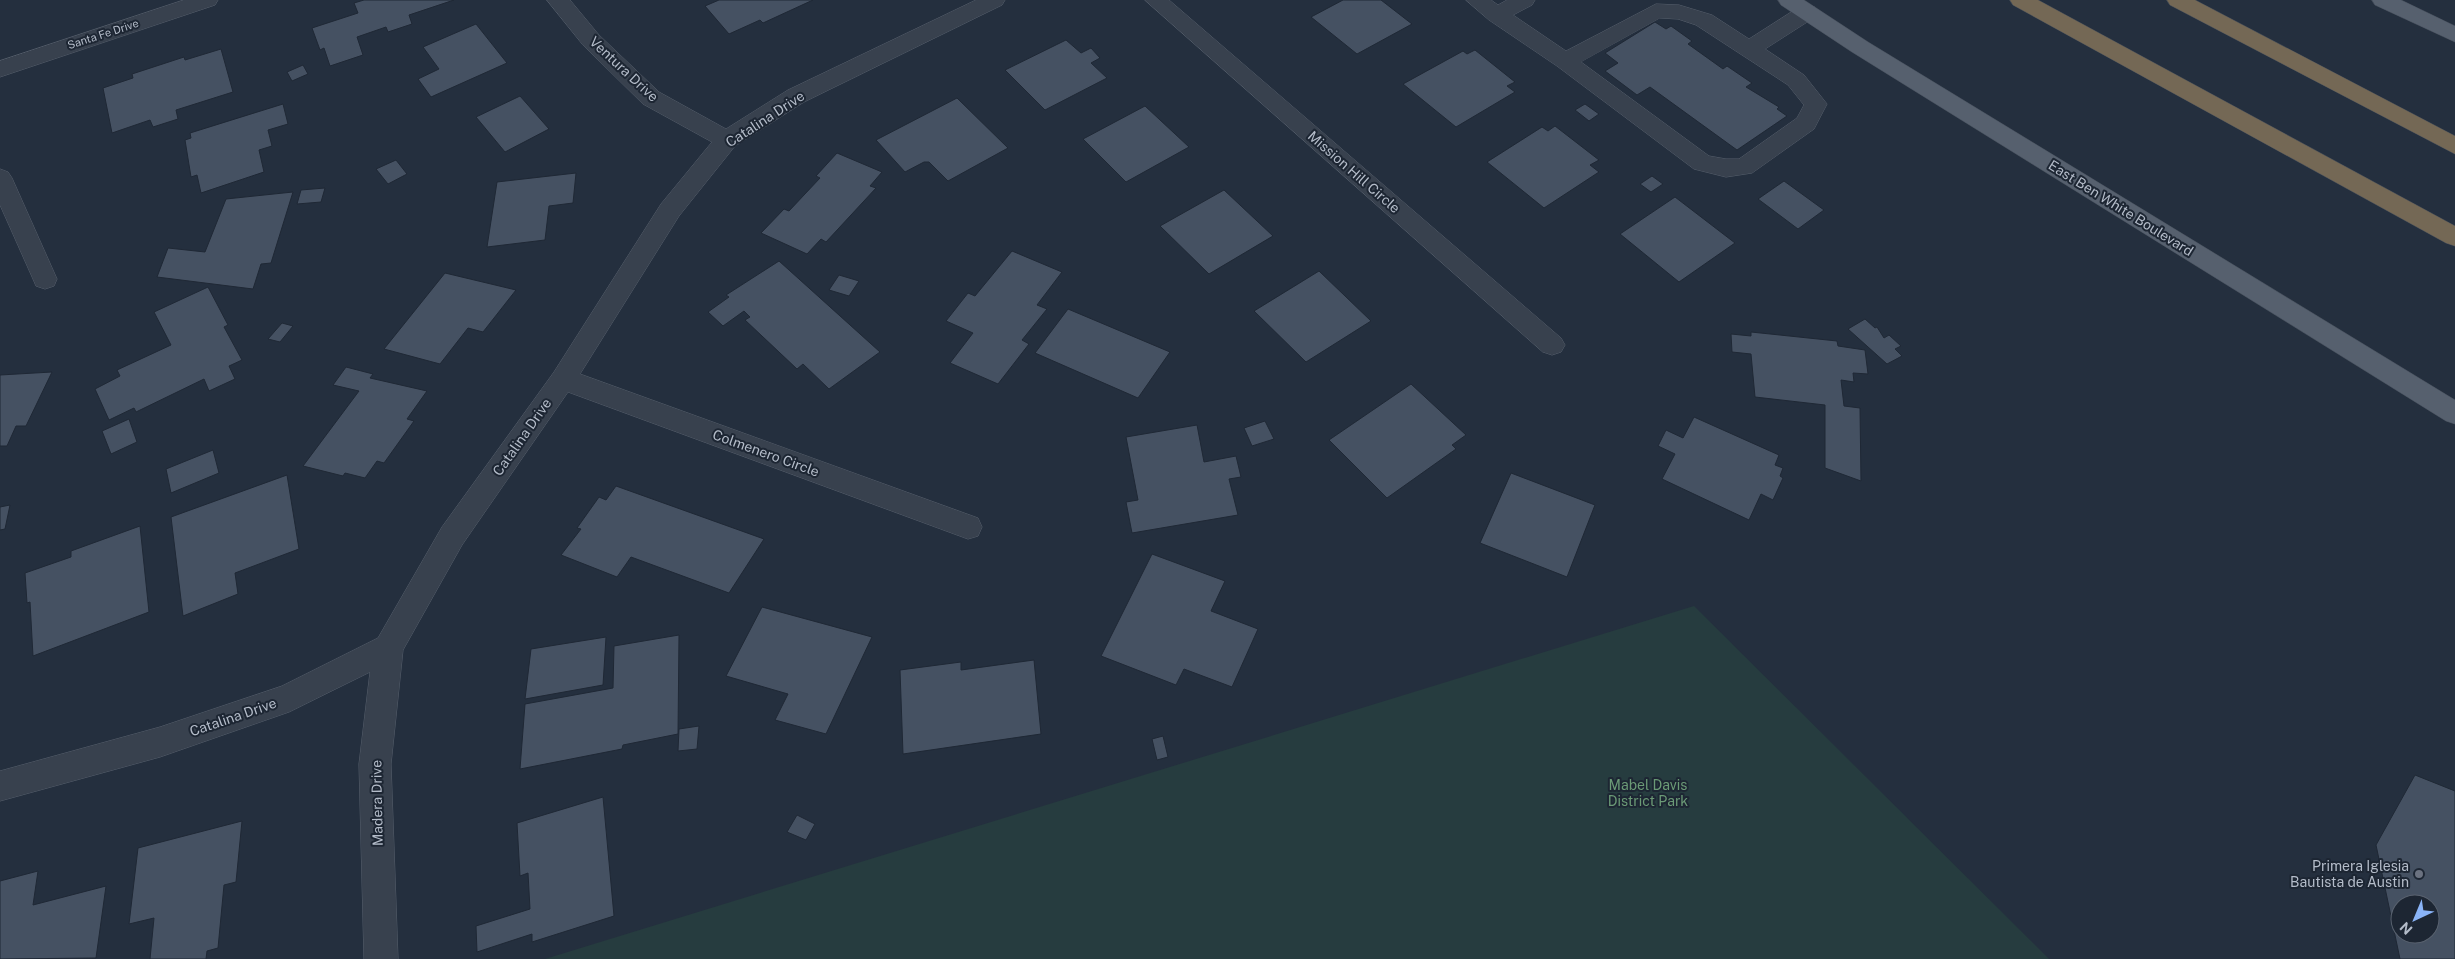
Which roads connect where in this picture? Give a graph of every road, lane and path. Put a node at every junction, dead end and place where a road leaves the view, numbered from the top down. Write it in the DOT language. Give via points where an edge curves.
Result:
graph roads {
  1 [pos="207,0"];
  2 [pos="558,0"];
  3 [pos="994,0"];
  4 [pos="1156,0"];
  5 [pos="1477,0"];
  6 [pos="1524,0"];
  7 [pos="2021,0"];
  8 [pos="2178,0"];
  9 [pos="2386,0"];
  10 [pos="1798,6"];
  11 [pos="1497,15"];
  12 [pos="2455,35"];
  13 [pos="1749,49"];
  14 [pos="1565,61"];
  15 [pos="0,68"];
  16 [pos="2214,106"];
  17 [pos="727,140"];
  18 [pos="2455,146"];
  19 [pos="0,178"];
  20 [pos="2455,237"];
  21 [pos="2455,246"];
  22 [pos="45,279"];
  23 [pos="1552,345"];
  24 [pos="563,379"];
  25 [pos="2455,413"];
  26 [pos="968,527"];
  27 [pos="388,648"];
  28 [pos="0,786"];
  29 [pos="381,959"];
  1 -- 15 [label="street, Santa Fe Drive"];
  2 -- 17 [label="street, Ventura Drive" via="591,40 651,98"];
  3 -- 17 [label="street, Catalina Drive" via="796,96"];
  4 -- 23 [label="street, Mission Hill Circle"];
  5 -- 11 [label="street"];
  6 -- 11 [label="street"];
  7 -- 16 [label="highway"];
  8 -- 18 [label="highway"];
  9 -- 12 [label="main road"];
  10 -- 13 [label="street"];
  10 -- 25 [label="main road, East Ben White Boulevard"];
  11 -- 14 [label="street"];
  13 -- 14 [label="street" via="1704,20 1679,12 1656,11"];
  13 -- 14 [label="street" via="1796,80 1816,104 1806,123 1744,167 1726,168 1702,163"];
  16 -- 20 [label="highway"];
  16 -- 21 [label="highway"];
  17 -- 24 [label="street, Catalina Drive" via="670,210"];
  19 -- 22 [label="street"];
  24 -- 26 [label="street, Colmenero Circle"];
  24 -- 27 [label="street, Catalina Drive" via="452,536"];
  27 -- 28 [label="street, Catalina Drive" via="289,698 160,742"];
  27 -- 29 [label="street, Madera Drive" via="375,764"];
}
